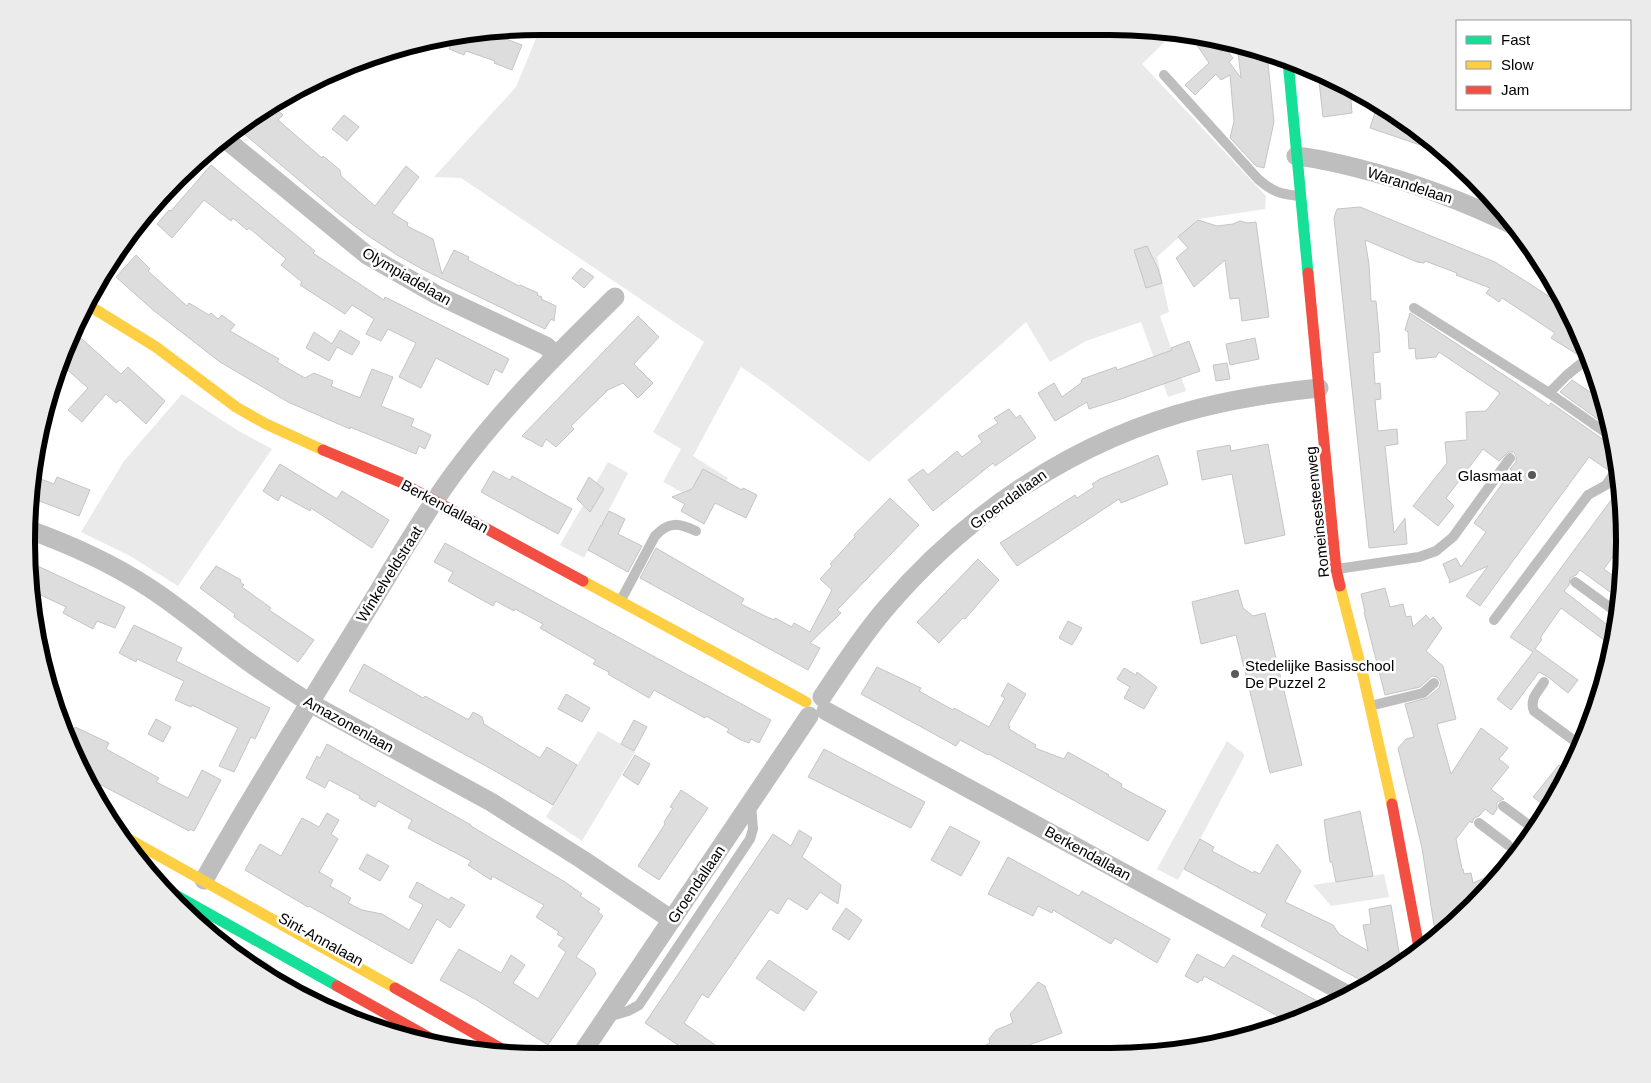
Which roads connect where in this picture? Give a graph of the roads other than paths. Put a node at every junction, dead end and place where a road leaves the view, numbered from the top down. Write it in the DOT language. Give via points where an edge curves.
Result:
graph roads {
  1 [pos="1289,68"];
  2 [pos="1164,75"];
  3 [pos="230,143"];
  4 [pos="1296,156"];
  5 [pos="1300,196"];
  6 [pos="1499,219"];
  7 [pos="615,297"];
  8 [pos="92,308"];
  9 [pos="1414,308"];
  10 [pos="556,355"];
  11 [pos="1583,362"];
  12 [pos="1320,388"];
  13 [pos="1549,393"];
  14 [pos="1603,431"];
  15 [pos="1510,458"];
  16 [pos="1612,476"];
  17 [pos="434,501"];
  18 [pos="696,531"];
  19 [pos="35,533"];
  20 [pos="1336,569"];
  21 [pos="1575,582"];
  22 [pos="620,601"];
  23 [pos="1612,609"];
  24 [pos="1494,620"];
  25 [pos="1434,682"];
  26 [pos="1544,682"];
  27 [pos="310,702"];
  28 [pos="816,706"];
  29 [pos="1370,706"];
  30 [pos="1575,741"];
  31 [pos="751,803"];
  32 [pos="1503,806"];
  33 [pos="1526,822"];
  34 [pos="1479,823"];
  35 [pos="134,842"];
  36 [pos="1508,845"];
  37 [pos="141,851"];
  38 [pos="170,874"];
  39 [pos="196,877"];
  40 [pos="182,898"];
  41 [pos="674,918"];
  42 [pos="692,926"];
  43 [pos="1418,943"];
  44 [pos="1342,992"];
  45 [pos="607,1017"];
  46 [pos="422,1034"];
  47 [pos="473,1044"];
  48 [pos="497,1046"];
  49 [pos="585,1048"];
  1 -- 4 [label="street, Romeinsesteenweg"];
  2 -- 5 [label="lane" via="1258,180 1279,194"];
  3 -- 10 [label="street, Olympiadelaan" via="367,255 437,296 546,346"];
  4 -- 5 [label="street, Romeinsesteenweg"];
  4 -- 6 [label="street, Warandelaan" via="1392,177"];
  5 -- 12 [label="street, Romeinsesteenweg"];
  7 -- 10 [label="street, Winkelveldstraat"];
  8 -- 17 [label="street, Berkendallaan" via="148,342 247,414 294,438 383,474"];
  9 -- 13 [label="lane"];
  10 -- 17 [label="street, Winkelveldstraat" via="492,425"];
  11 -- 13 [label="lane"];
  12 -- 20 [label="street, Romeinsesteenweg"];
  12 -- 28 [label="street, Groendallaan" via="1232,401 1170,417 1099,444 1024,484 954,539 899,594 875,622"];
  13 -- 14 [label="lane"];
  15 -- 20 [label="lane" via="1453,537 1436,551 1419,557"];
  16 -- 24 [label="lane" via="1606,484 1588,495"];
  17 -- 22 [label="street, Berkendallaan"];
  17 -- 27 [label="street, Winkelveldstraat"];
  18 -- 22 [label="lane" via="676,524 661,530"];
  19 -- 27 [label="street, Amazonenlaan" via="86,554 147,586 247,661"];
  20 -- 29 [label="street, Romeinsesteenweg"];
  21 -- 23 [label="lane"];
  22 -- 28 [label="street, Berkendallaan"];
  25 -- 29 [label="lane" via="1423,693"];
  26 -- 30 [label="lane" via="1533,698 1534,711"];
  27 -- 39 [label="street, Winkelveldstraat"];
  27 -- 41 [label="street, Amazonenlaan" via="491,802"];
  28 -- 31 [label="street, Groendallaan"];
  28 -- 44 [label="street, Berkendallaan"];
  29 -- 43 [label="street, Romeinsesteenweg" via="1396,818"];
  31 -- 41 [label="street, Groendallaan"];
  31 -- 42 [label="lane" via="753,829 750,839"];
  32 -- 33 [label="lane"];
  34 -- 36 [label="lane"];
  35 -- 39 [label="street, Sint-Annalaan"];
  37 -- 39 [label="lane, Sint-Annalaan"];
  38 -- 47 [label="lane, Sint-Annalaan"];
  39 -- 48 [label="street, Sint-Annalaan"];
  40 -- 46 [label="street"];
  41 -- 42 [label="lane"];
  41 -- 45 [label="street, Groendallaan"];
  42 -- 45 [label="lane" via="639,1005"];
  45 -- 49 [label="street, Groendallaan"];
}
